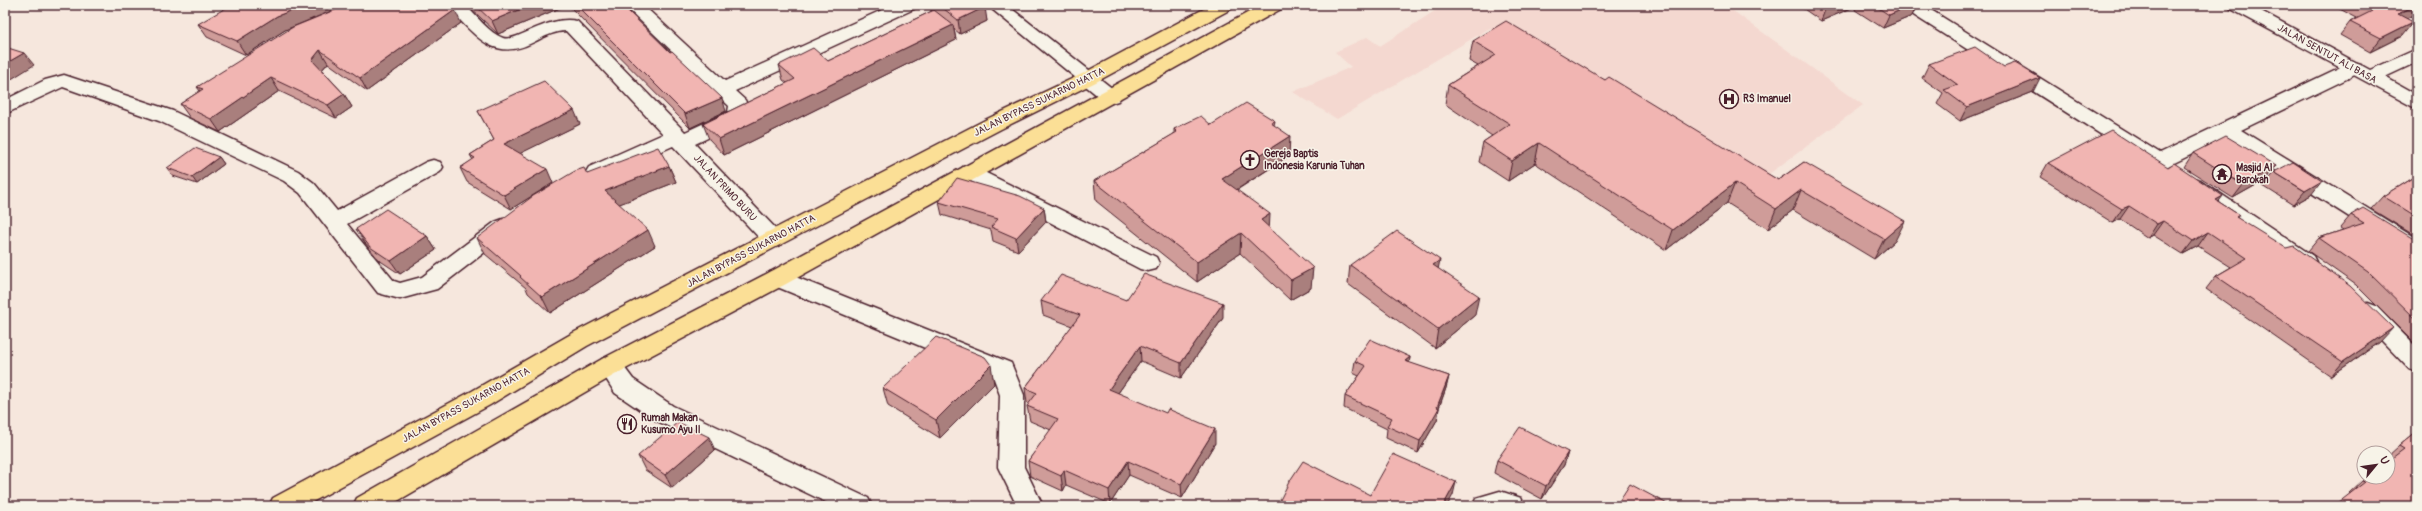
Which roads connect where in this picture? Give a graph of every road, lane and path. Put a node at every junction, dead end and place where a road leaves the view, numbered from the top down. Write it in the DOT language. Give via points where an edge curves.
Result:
graph roads {
  1 [pos="434,5"];
  2 [pos="633,5"];
  3 [pos="908,5"];
  4 [pos="996,5"];
  5 [pos="1225,5"];
  6 [pos="1275,5"];
  7 [pos="1910,5"];
  8 [pos="2237,5"];
  9 [pos="2417,55"];
  10 [pos="2362,73"];
  11 [pos="1089,78"];
  12 [pos="723,89"];
  13 [pos="1111,97"];
  14 [pos="186,103"];
  15 [pos="2417,103"];
  16 [pos="5,108"];
  17 [pos="166,116"];
  18 [pos="2226,130"];
  19 [pos="680,139"];
  20 [pos="2159,162"];
  21 [pos="433,167"];
  22 [pos="970,172"];
  23 [pos="581,178"];
  24 [pos="520,215"];
  25 [pos="333,222"];
  26 [pos="773,239"];
  27 [pos="2417,249"];
  28 [pos="1148,263"];
  29 [pos="2323,275"];
  30 [pos="778,278"];
  31 [pos="2352,297"];
  32 [pos="2417,363"];
  33 [pos="610,366"];
  34 [pos="282,506"];
  35 [pos="366,506"];
  36 [pos="859,506"];
  37 [pos="1030,506"];
  38 [pos="1485,506"];
  39 [pos="1512,506"];
  1 -- 19 [label="street, JALAN PRIMO BURU" via="440,10 456,6 490,38 501,44 514,43 554,25 571,25"];
  2 -- 12 [label="street"];
  3 -- 12 [label="street"];
  4 -- 11 [label="street"];
  5 -- 11 [label="highway, JALAN BYPASS SUKARNO HATTA"];
  6 -- 13 [label="highway"];
  7 -- 20 [label="street"];
  8 -- 10 [label="street, JALAN SENTUT ALI BASA"];
  9 -- 10 [label="street"];
  10 -- 15 [label="street, JALAN SENTUT ALI BASA"];
  10 -- 18 [label="street"];
  11 -- 13 [label="street"];
  11 -- 26 [label="highway, JALAN BYPASS SUKARNO HATTA" via="994,124"];
  12 -- 19 [label="street" via="738,104 740,112 735,117"];
  13 -- 22 [label="highway"];
  14 -- 17 [label="street"];
  16 -- 17 [label="street" via="52,84 64,81"];
  17 -- 25 [label="street" via="292,176 307,188"];
  18 -- 20 [label="street"];
  18 -- 27 [label="street"];
  19 -- 23 [label="street"];
  19 -- 26 [label="street, JALAN PRIMO BURU"];
  20 -- 29 [label="street"];
  21 -- 25 [label="street"];
  22 -- 28 [label="street"];
  22 -- 30 [label="highway"];
  24 -- 25 [label="street" via="429,283 400,291 386,287"];
  26 -- 34 [label="highway, JALAN BYPASS SUKARNO HATTA" via="579,340 480,398"];
  30 -- 33 [label="highway"];
  30 -- 37 [label="street" via="1003,370 1012,395 1011,467"];
  31 -- 32 [label="street"];
  33 -- 35 [label="highway"];
  33 -- 36 [label="street" via="624,386 664,412"];
  38 -- 39 [label="street" via="1500,502"];
}
